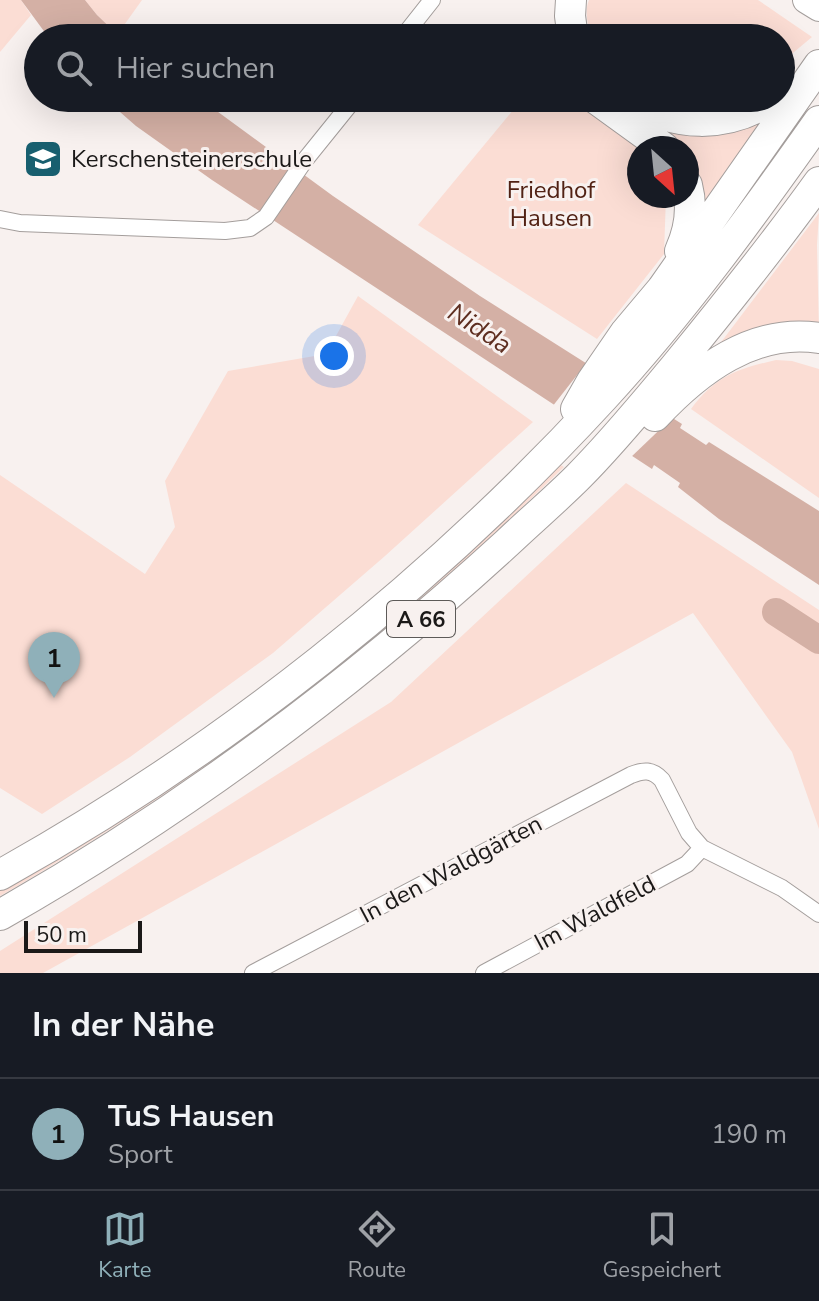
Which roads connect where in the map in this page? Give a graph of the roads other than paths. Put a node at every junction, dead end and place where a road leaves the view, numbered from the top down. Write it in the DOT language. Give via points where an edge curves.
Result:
graph roads {
  1 [pos="432,0"];
  2 [pos="554,0"];
  3 [pos="571,0"];
  4 [pos="806,0"];
  5 [pos="819,8"];
  6 [pos="413,24"];
  7 [pos="553,24"];
  8 [pos="571,24"];
  9 [pos="819,64"];
  10 [pos="795,82"];
  11 [pos="795,98"];
  12 [pos="344,112"];
  13 [pos="614,112"];
  14 [pos="654,112"];
  15 [pos="748,112"];
  16 [pos="786,112"];
  17 [pos="819,121"];
  18 [pos="647,136"];
  19 [pos="819,182"];
  20 [pos="691,208"];
  21 [pos="0,219"];
  22 [pos="662,289"];
  23 [pos="819,338"];
  24 [pos="636,340"];
  25 [pos="685,372"];
  26 [pos="702,848"];
  27 [pos="0,875"];
  28 [pos="819,914"];
  29 [pos="0,915"];
  30 [pos="253,973"];
  31 [pos="484,973"];
  1 -- 6 [label="street"];
  2 -- 7 [label="highway"];
  3 -- 8 [label="highway"];
  4 -- 5 [label="main road"];
  9 -- 10 [label="highway"];
  9 -- 11 [label="highway"];
  12 -- 21 [label="street" via="266,217 250,228"];
  13 -- 18 [label="highway"];
  14 -- 15 [label="highway" via="707,122"];
  16 -- 22 [label="highway"];
  17 -- 24 [label="highway, A 66" via="700,283"];
  19 -- 25 [label="highway"];
  20 -- 22 [label="highway" via="686,238"];
  22 -- 24 [label="highway"];
  23 -- 25 [label="highway" via="773,338"];
  24 -- 27 [label="highway, A 66" via="548,457 396,597 189,756"];
  25 -- 29 [label="highway, A 66" via="665,405 626,446 579,477 421,619 311,708 152,821"];
  26 -- 28 [label="street" via="782,888"];
  26 -- 30 [label="street, In den Waldgärten" via="662,780 642,771"];
  26 -- 31 [label="street, Im Waldfeld" via="687,864"];
}
